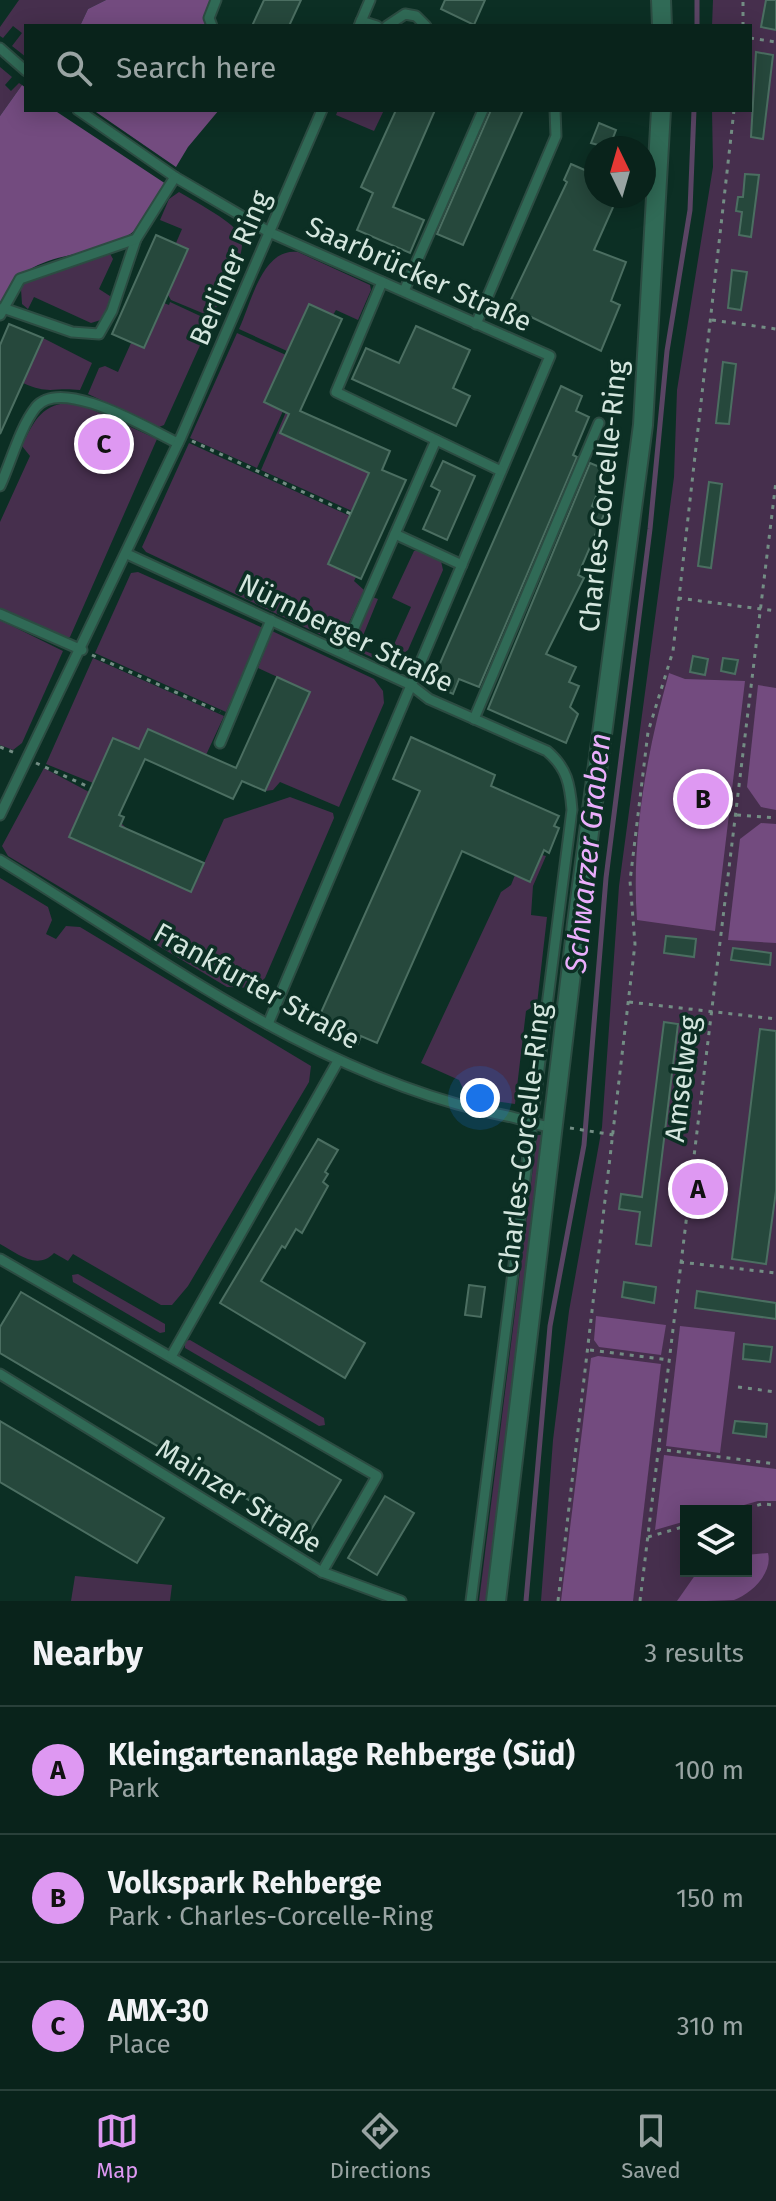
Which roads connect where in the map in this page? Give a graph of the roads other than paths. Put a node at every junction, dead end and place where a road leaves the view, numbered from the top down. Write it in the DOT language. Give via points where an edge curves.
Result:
graph roads {
  1 [pos="216,0"];
  2 [pos="370,0"];
  3 [pos="661,0"];
  4 [pos="211,24"];
  5 [pos="360,24"];
  6 [pos="390,24"];
  7 [pos="424,24"];
  8 [pos="662,24"];
  9 [pos="0,48"];
  10 [pos="24,69"];
  11 [pos="81,112"];
  12 [pos="321,112"];
  13 [pos="482,112"];
  14 [pos="555,112"];
  15 [pos="661,112"];
  16 [pos="175,177"];
  17 [pos="269,232"];
  18 [pos="136,239"];
  19 [pos="382,282"];
  20 [pos="404,291"];
  21 [pos="2,311"];
  22 [pos="476,324"];
  23 [pos="599,423"];
  24 [pos="180,440"];
  25 [pos="436,440"];
  26 [pos="501,471"];
  27 [pos="0,486"];
  28 [pos="395,534"];
  29 [pos="127,554"];
  30 [pos="462,565"];
  31 [pos="0,614"];
  32 [pos="271,620"];
  33 [pos="82,650"];
  34 [pos="343,653"];
  35 [pos="411,685"];
  36 [pos="474,719"];
  37 [pos="220,743"];
  38 [pos="0,815"];
  39 [pos="0,860"];
  40 [pos="268,1024"];
  41 [pos="338,1061"];
  42 [pos="532,1121"];
  43 [pos="554,1127"];
  44 [pos="0,1259"];
  45 [pos="172,1355"];
  46 [pos="0,1374"];
  47 [pos="322,1572"];
  48 [pos="401,1601"];
  49 [pos="471,1601"];
  50 [pos="496,1601"];
  1 -- 4 [label="lane"];
  2 -- 5 [label="lane"];
  3 -- 8 [label="street"];
  6 -- 7 [label="lane" via="405,14"];
  9 -- 10 [label="lane"];
  11 -- 16 [label="lane, Saarbrücker Straße"];
  12 -- 17 [label="lane, Berliner Ring"];
  13 -- 20 [label="lane"];
  14 -- 22 [label="lane" via="556,136"];
  15 -- 43 [label="street, Charles-Corcelle-Ring" via="643,425"];
  16 -- 17 [label="lane, Saarbrücker Straße"];
  16 -- 18 [label="lane"];
  17 -- 19 [label="lane, Saarbrücker Straße"];
  17 -- 24 [label="lane, Berliner Ring"];
  18 -- 21 [label="lane" via="20,279"];
  18 -- 21 [label="lane" via="99,334 72,332"];
  19 -- 20 [label="lane, Saarbrücker Straße"];
  19 -- 25 [label="lane" via="336,392"];
  20 -- 22 [label="lane, Saarbrücker Straße"];
  22 -- 26 [label="lane, Saarbrücker Straße" via="550,356"];
  23 -- 36 [label="lane"];
  24 -- 27 [label="lane" via="74,396 51,397 33,413"];
  24 -- 29 [label="lane, Berliner Ring"];
  25 -- 26 [label="lane"];
  25 -- 28 [label="lane"];
  26 -- 30 [label="lane"];
  28 -- 30 [label="lane"];
  28 -- 34 [label="lane"];
  29 -- 32 [label="lane, Nürnberger Straße"];
  29 -- 33 [label="lane, Berliner Ring"];
  30 -- 35 [label="lane"];
  31 -- 33 [label="lane"];
  32 -- 34 [label="lane, Nürnberger Straße"];
  32 -- 37 [label="lane"];
  33 -- 38 [label="lane, Berliner Ring"];
  34 -- 35 [label="lane, Nürnberger Straße"];
  35 -- 36 [label="lane, Nürnberger Straße"];
  35 -- 40 [label="lane"];
  36 -- 42 [label="lane, Nürnberger Straße" via="547,751 570,781 572,810"];
  39 -- 40 [label="lane, Frankfurter Straße"];
  40 -- 41 [label="lane, Frankfurter Straße"];
  41 -- 42 [label="lane, Frankfurter Straße" via="455,1106"];
  41 -- 45 [label="lane"];
  42 -- 43 [label="lane, Frankfurter Straße"];
  42 -- 49 [label="lane"];
  43 -- 50 [label="street, Charles-Corcelle-Ring"];
  44 -- 45 [label="lane, Mainzer Straße"];
  45 -- 47 [label="lane, Mainzer Straße" via="377,1476"];
  46 -- 47 [label="lane, Mainzer Straße"];
  47 -- 48 [label="lane"];
}
